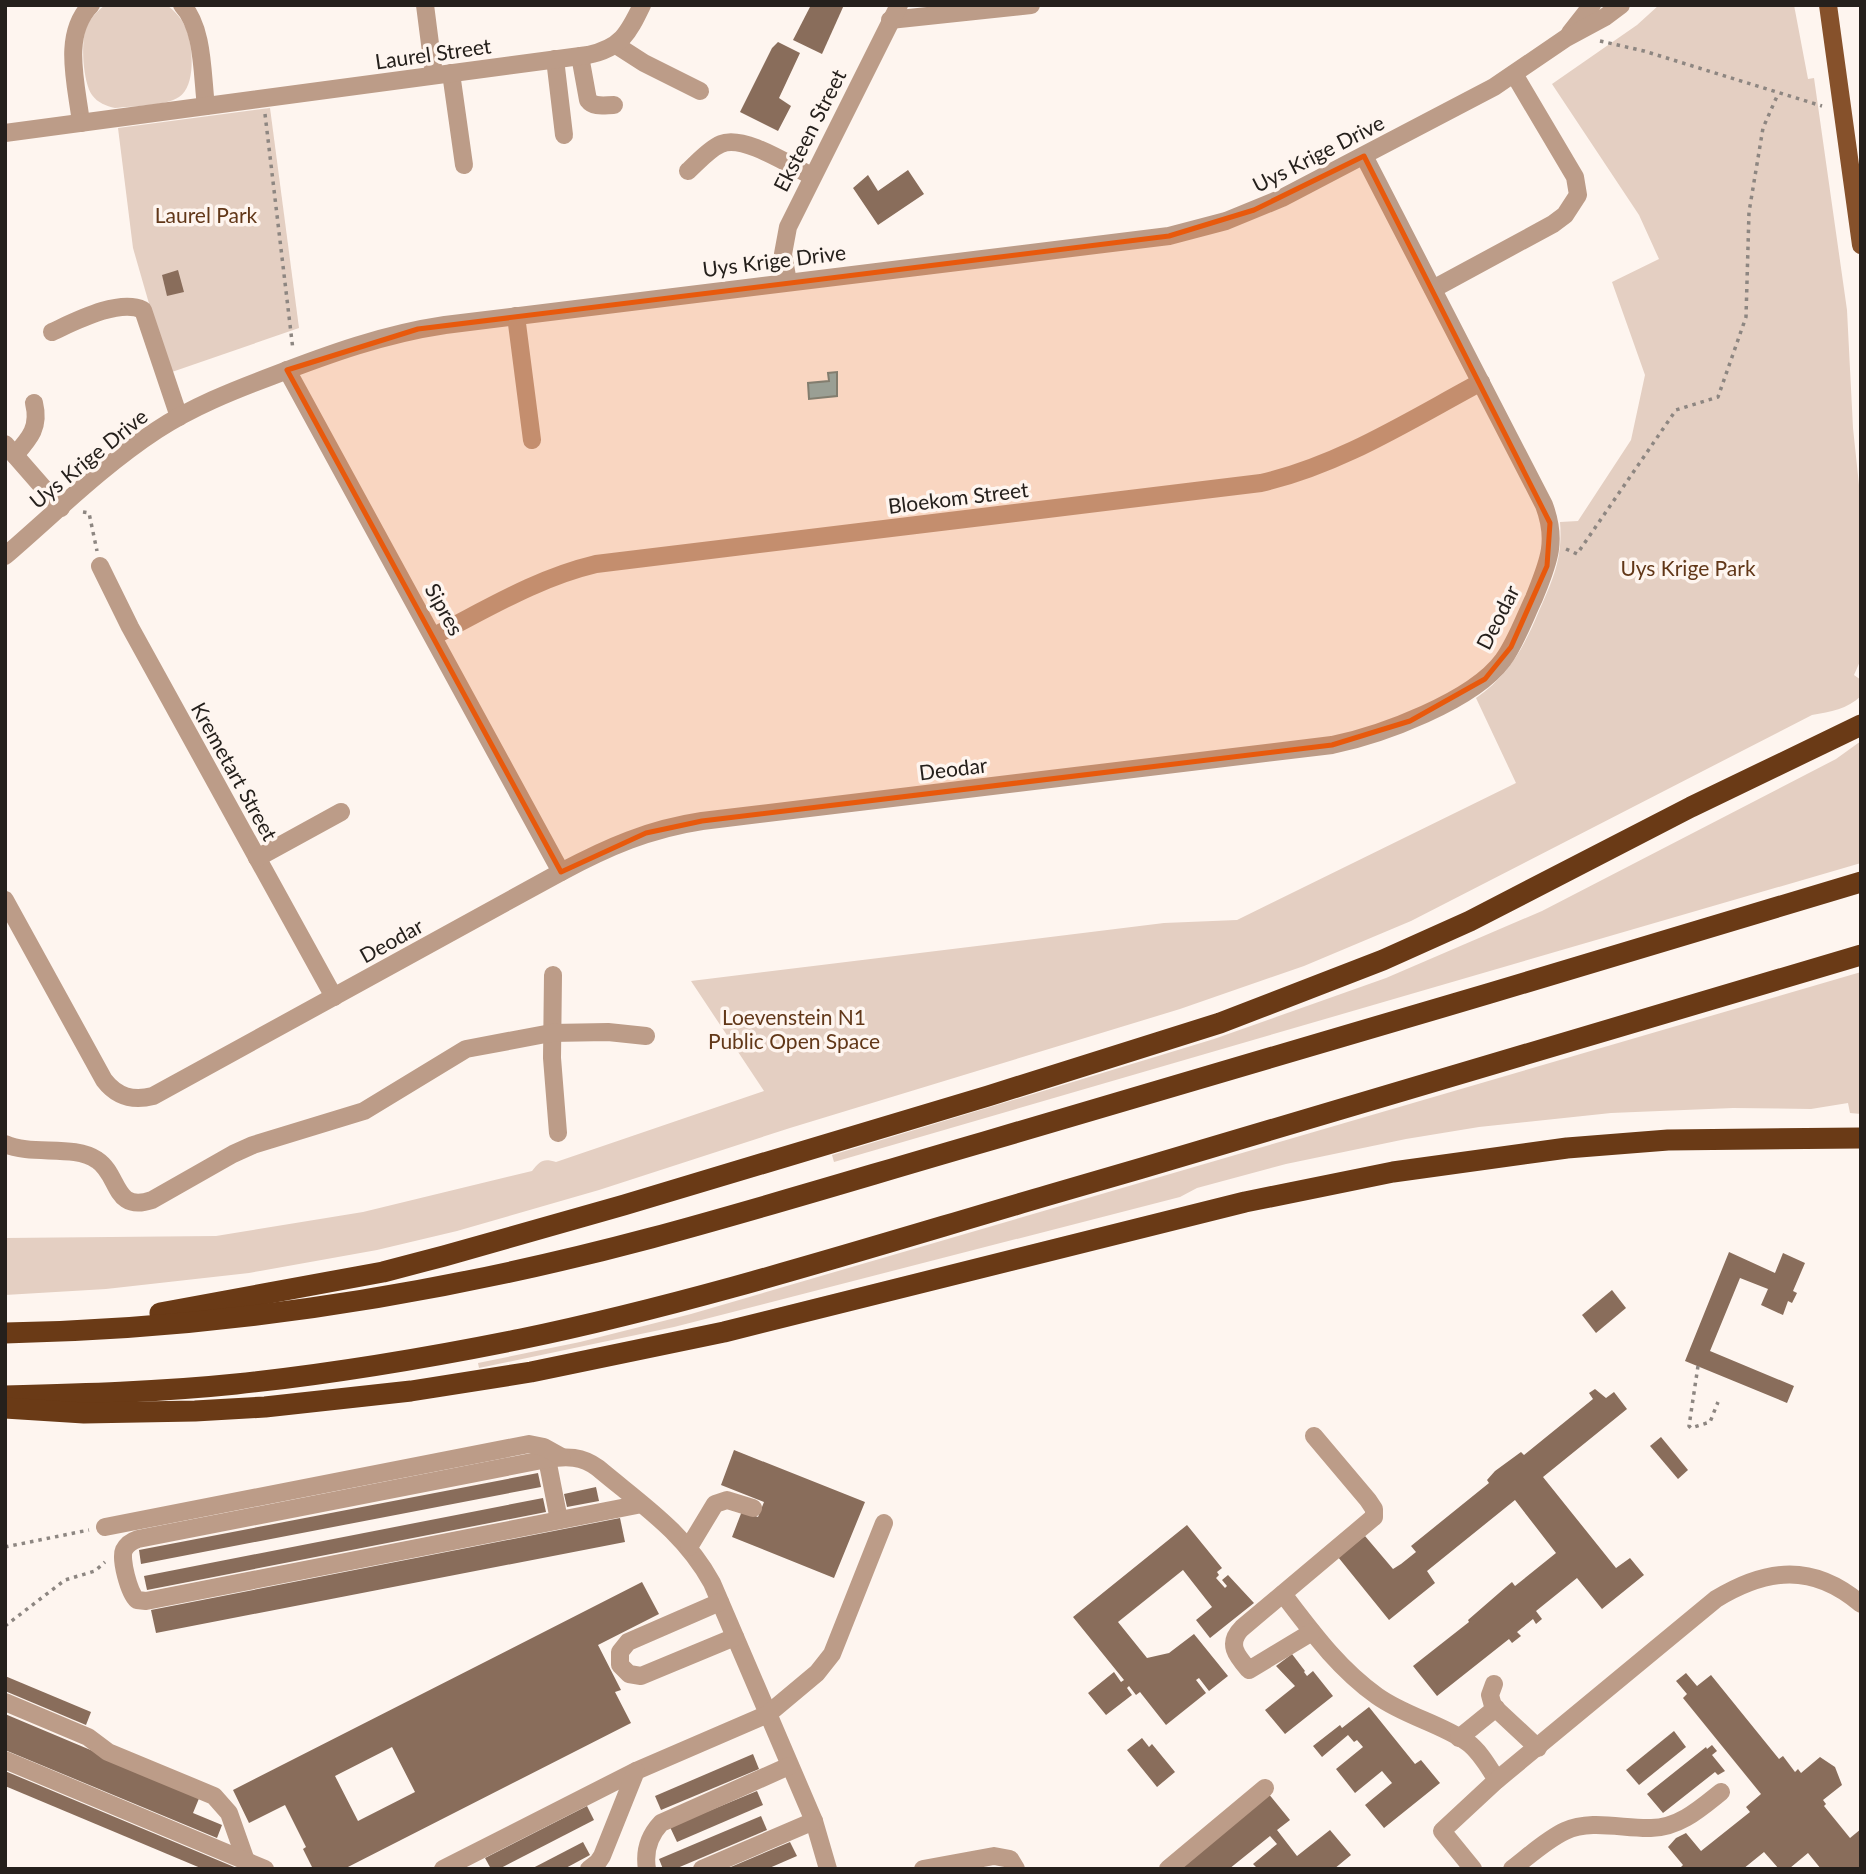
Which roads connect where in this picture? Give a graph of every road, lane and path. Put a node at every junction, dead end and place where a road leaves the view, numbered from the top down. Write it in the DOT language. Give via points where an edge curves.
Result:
graph roads {
  1 [pos="91,5"];
  2 [pos="182,5"];
  3 [pos="425,5"];
  4 [pos="642,5"];
  5 [pos="1031,5"];
  6 [pos="1592,5"];
  7 [pos="1621,5"];
  8 [pos="1828,5"];
  9 [pos="895,13"];
  10 [pos="1566,38"];
  11 [pos="1600,41"];
  12 [pos="616,45"];
  13 [pos="580,56"];
  14 [pos="555,59"];
  15 [pos="443,74"];
  16 [pos="1514,74"];
  17 [pos="700,91"];
  18 [pos="1778,94"];
  19 [pos="263,98"];
  20 [pos="614,105"];
  21 [pos="206,106"];
  22 [pos="1822,106"];
  23 [pos="81,123"];
  24 [pos="5,133"];
  25 [pos="564,135"];
  26 [pos="1364,156"];
  27 [pos="464,166"];
  28 [pos="688,171"];
  29 [pos="811,176"];
  30 [pos="1861,245"];
  31 [pos="788,282"];
  32 [pos="1433,289"];
  33 [pos="516,317"];
  34 [pos="52,332"];
  35 [pos="287,370"];
  36 [pos="1481,382"];
  37 [pos="34,403"];
  38 [pos="179,417"];
  39 [pos="532,440"];
  40 [pos="10,449"];
  41 [pos="61,508"];
  42 [pos="1552,541"];
  43 [pos="5,556"];
  44 [pos="100,566"];
  45 [pos="434,636"];
  46 [pos="1861,710"];
  47 [pos="1861,725"];
  48 [pos="1824,744"];
  49 [pos="341,812"];
  50 [pos="257,858"];
  51 [pos="561,872"];
  52 [pos="1861,882"];
  53 [pos="5,900"];
  54 [pos="1861,955"];
  55 [pos="553,975"];
  56 [pos="334,997"];
  57 [pos="551,1033"];
  58 [pos="646,1036"];
  59 [pos="558,1133"];
  60 [pos="1861,1138"];
  61 [pos="5,1144"];
  62 [pos="58,1332"];
  63 [pos="5,1333"];
  64 [pos="1698,1366"];
  65 [pos="5,1396"];
  66 [pos="1718,1402"];
  67 [pos="5,1408"];
  68 [pos="1314,1436"];
  69 [pos="555,1458"];
  70 [pos="642,1504"];
  71 [pos="753,1508"];
  72 [pos="559,1520"];
  73 [pos="884,1523"];
  74 [pos="105,1527"];
  75 [pos="690,1547"];
  76 [pos="5,1548"];
  77 [pos="123,1555"];
  78 [pos="1283,1594"];
  79 [pos="720,1602"];
  80 [pos="1861,1604"];
  81 [pos="5,1626"];
  82 [pos="1312,1632"];
  83 [pos="735,1637"];
  84 [pos="1494,1684"];
  85 [pos="5,1702"];
  86 [pos="1496,1708"];
  87 [pos="768,1714"];
  88 [pos="1459,1738"];
  89 [pos="1538,1748"];
  90 [pos="5,1760"];
  91 [pos="789,1766"];
  92 [pos="636,1771"];
  93 [pos="1497,1780"];
  94 [pos="1265,1788"];
  95 [pos="1721,1791"];
  96 [pos="814,1821"];
  97 [pos="247,1861"];
  98 [pos="1170,1866"];
  99 [pos="265,1869"];
  100 [pos="443,1869"];
  101 [pos="589,1869"];
  102 [pos="647,1869"];
  103 [pos="702,1869"];
  104 [pos="828,1869"];
  105 [pos="923,1869"];
  106 [pos="1016,1869"];
  107 [pos="1472,1869"];
  108 [pos="1512,1869"];
  1 -- 23 [label="street" via="79,21 73,45"];
  2 -- 21 [label="street" via="197,32"];
  3 -- 15 [label="street"];
  4 -- 12 [label="street"];
  5 -- 9 [label="street"];
  6 -- 10 [label="street, Uys Krige Drive"];
  7 -- 10 [label="street, Uys Krige Drive"];
  8 -- 30 [label="main road"];
  9 -- 29 [label="street, Eksteen Street"];
  10 -- 16 [label="street, Uys Krige Drive"];
  11 -- 18 [label="path"];
  12 -- 13 [label="street, Laurel Street"];
  12 -- 17 [label="street"];
  13 -- 14 [label="street, Laurel Street"];
  13 -- 20 [label="street" via="588,100"];
  14 -- 15 [label="street, Laurel Street"];
  14 -- 25 [label="street"];
  15 -- 19 [label="street, Laurel Street"];
  15 -- 27 [label="street"];
  16 -- 26 [label="street, Uys Krige Drive"];
  16 -- 32 [label="street" via="1575,177 1578,195 1553,224"];
  18 -- 22 [label="path"];
  18 -- 42 [label="path" via="1763,128 1749,212 1746,317 1718,397 1676,410 1577,554"];
  19 -- 21 [label="street, Laurel Street"];
  19 -- 35 [label="path" via="293,346"];
  21 -- 23 [label="street, Laurel Street"];
  23 -- 24 [label="street, Laurel Street"];
  26 -- 31 [label="street, Uys Krige Drive" via="1254,210 1198,230 1102,246"];
  26 -- 32 [label="street, Deodar"];
  28 -- 29 [label="street" via="730,141 757,148"];
  29 -- 31 [label="street, Eksteen Street" via="785,234"];
  31 -- 33 [label="street, Uys Krige Drive"];
  32 -- 36 [label="street, Deodar"];
  33 -- 35 [label="street, Uys Krige Drive" via="391,335"];
  33 -- 39 [label="street"];
  34 -- 38 [label="street" via="96,313 128,307 143,310"];
  35 -- 38 [label="street, Uys Krige Drive"];
  35 -- 45 [label="street, Sipres"];
  36 -- 42 [label="street, Deodar" via="1544,505"];
  36 -- 45 [label="street, Bloekom Street" via="1352,451 1261,484 596,565 536,583"];
  37 -- 40 [label="street" via="34,433"];
  38 -- 41 [label="street, Uys Krige Drive" via="132,448"];
  40 -- 41 [label="street"];
  41 -- 43 [label="street, Uys Krige Drive"];
  41 -- 44 [label="path" via="89,513"];
  42 -- 51 [label="street, Deodar" via="1547,566 1502,662 1465,692 1382,732 1332,745 683,824 628,839"];
  44 -- 50 [label="street, Kremetart Street"];
  45 -- 51 [label="street, Sipres"];
  46 -- 48 [label="highway"];
  47 -- 48 [label="highway"];
  48 -- 62 [label="highway" via="1470,921 1220,1023 835,1142 432,1259"];
  49 -- 50 [label="street"];
  50 -- 56 [label="street, Kremetart Street"];
  51 -- 56 [label="street, Deodar"];
  52 -- 62 [label="highway" via="651,1238 506,1273 357,1300 171,1325"];
  53 -- 56 [label="street, Deodar" via="104,1080 124,1096 153,1096"];
  54 -- 65 [label="highway" via="873,1246 520,1339 236,1384"];
  55 -- 57 [label="street"];
  57 -- 58 [label="street"];
  57 -- 59 [label="street"];
  57 -- 61 [label="street" via="466,1049 364,1111 253,1145 145,1203 122,1196 99,1160"];
  60 -- 67 [label="highway" via="1668,1140 1567,1148 1393,1172 1245,1202 724,1332 531,1372 411,1391 195,1410 84,1413"];
  62 -- 63 [label="highway"];
  64 -- 66 [label="path" via="1690,1428 1710,1422"];
  68 -- 78 [label="street" via="1375,1514"];
  69 -- 70 [label="street" via="591,1463"];
  69 -- 72 [label="street"];
  69 -- 74 [label="street" via="544,1447 529,1444"];
  69 -- 77 [label="street" via="138,1539 128,1544"];
  70 -- 72 [label="street"];
  70 -- 75 [label="street"];
  71 -- 75 [label="street" via="727,1500 715,1504"];
  72 -- 77 [label="street" via="146,1601 137,1600 130,1592"];
  73 -- 87 [label="street" via="832,1654 817,1673"];
  74 -- 76 [label="path"];
  75 -- 79 [label="street"];
  77 -- 81 [label="path" via="110,1557 95,1571 65,1580"];
  78 -- 82 [label="street"];
  78 -- 82 [label="street" via="1237,1633 1233,1644 1237,1657 1249,1670"];
  79 -- 83 [label="street"];
  79 -- 83 [label="street" via="628,1642 620,1652 620,1665 629,1674 641,1676"];
  80 -- 89 [label="street" via="1817,1578 1782,1575 1748,1583 1716,1599"];
  82 -- 88 [label="street" via="1330,1656 1379,1697"];
  83 -- 87 [label="street"];
  84 -- 86 [label="street" via="1490,1695"];
  85 -- 97 [label="street" via="214,1796 225,1805"];
  86 -- 88 [label="street"];
  86 -- 89 [label="street"];
  87 -- 91 [label="street"];
  87 -- 92 [label="street"];
  88 -- 93 [label="street" via="1469,1743"];
  89 -- 93 [label="street"];
  90 -- 97 [label="street"];
  91 -- 96 [label="street"];
  91 -- 102 [label="street" via="661,1823 650,1838"];
  92 -- 100 [label="street"];
  92 -- 101 [label="street" via="602,1856"];
  93 -- 107 [label="street" via="1442,1831"];
  94 -- 98 [label="street"];
  95 -- 108 [label="street" via="1679,1822 1663,1827 1566,1831"];
  96 -- 103 [label="street"];
  96 -- 104 [label="street"];
  97 -- 99 [label="street"];
  105 -- 106 [label="street" via="1004,1856"];
}
